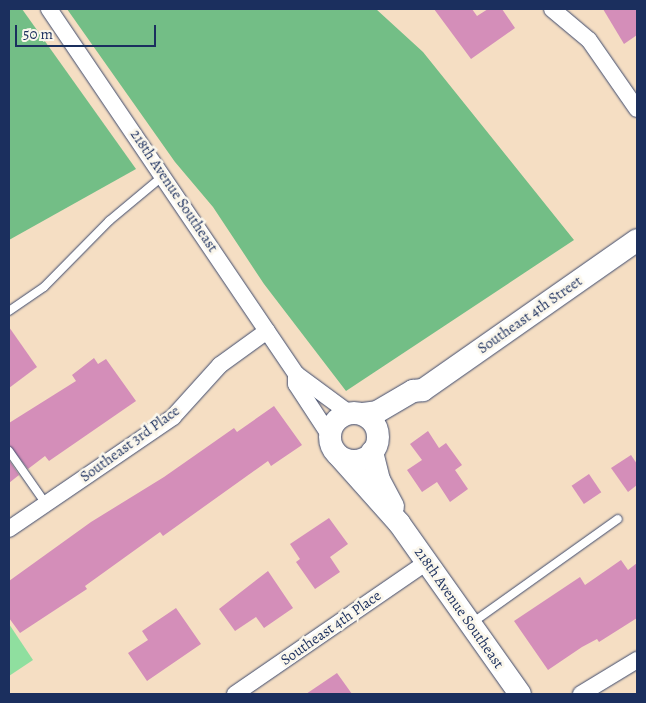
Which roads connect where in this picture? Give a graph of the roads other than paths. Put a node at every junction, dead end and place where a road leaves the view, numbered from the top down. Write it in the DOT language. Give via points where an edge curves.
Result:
graph roads {
  1 [pos="49,9"];
  2 [pos="552,9"];
  3 [pos="637,108"];
  4 [pos="164,174"];
  5 [pos="637,240"];
  6 [pos="9,311"];
  7 [pos="267,331"];
  8 [pos="296,374"];
  9 [pos="423,390"];
  10 [pos="356,414"];
  11 [pos="330,436"];
  12 [pos="375,444"];
  13 [pos="9,451"];
  14 [pos="340,457"];
  15 [pos="46,504"];
  16 [pos="618,519"];
  17 [pos="399,523"];
  18 [pos="9,530"];
  19 [pos="426,562"];
  20 [pos="470,624"];
  21 [pos="637,660"];
  22 [pos="235,694"];
  23 [pos="520,694"];
  24 [pos="581,694"];
  1 -- 4 [label="street, 218th Avenue Southeast"];
  2 -- 3 [label="street" via="589,40"];
  4 -- 6 [label="lane" via="110,220 44,287"];
  4 -- 7 [label="street, 218th Avenue Southeast"];
  5 -- 9 [label="street, Southeast 4th Street"];
  7 -- 8 [label="street, 218th Avenue Southeast"];
  7 -- 15 [label="street, Southeast 3rd Place" via="220,365 173,417"];
  8 -- 10 [label="street, 218th Avenue Southeast"];
  8 -- 11 [label="street, 218th Avenue Southeast" via="296,384"];
  9 -- 10 [label="street, Southeast 4th Street" via="413,391 377,412"];
  9 -- 12 [label="street, Southeast 4th Street" via="420,399"];
  10 -- 11 [label="street" via="338,419"];
  10 -- 12 [label="street" via="376,426"];
  11 -- 14 [label="street" via="331,445"];
  12 -- 14 [label="street" via="355,460"];
  12 -- 17 [label="street, 218th Avenue Southeast" via="379,480 398,513"];
  13 -- 15 [label="lane"];
  14 -- 17 [label="street, 218th Avenue Southeast"];
  15 -- 18 [label="street, Southeast 3rd Place"];
  16 -- 20 [label="lane"];
  17 -- 19 [label="street, 218th Avenue Southeast"];
  19 -- 20 [label="street, 218th Avenue Southeast"];
  19 -- 22 [label="street, Southeast 4th Place"];
  20 -- 23 [label="street, 218th Avenue Southeast"];
  21 -- 24 [label="street"];
}
